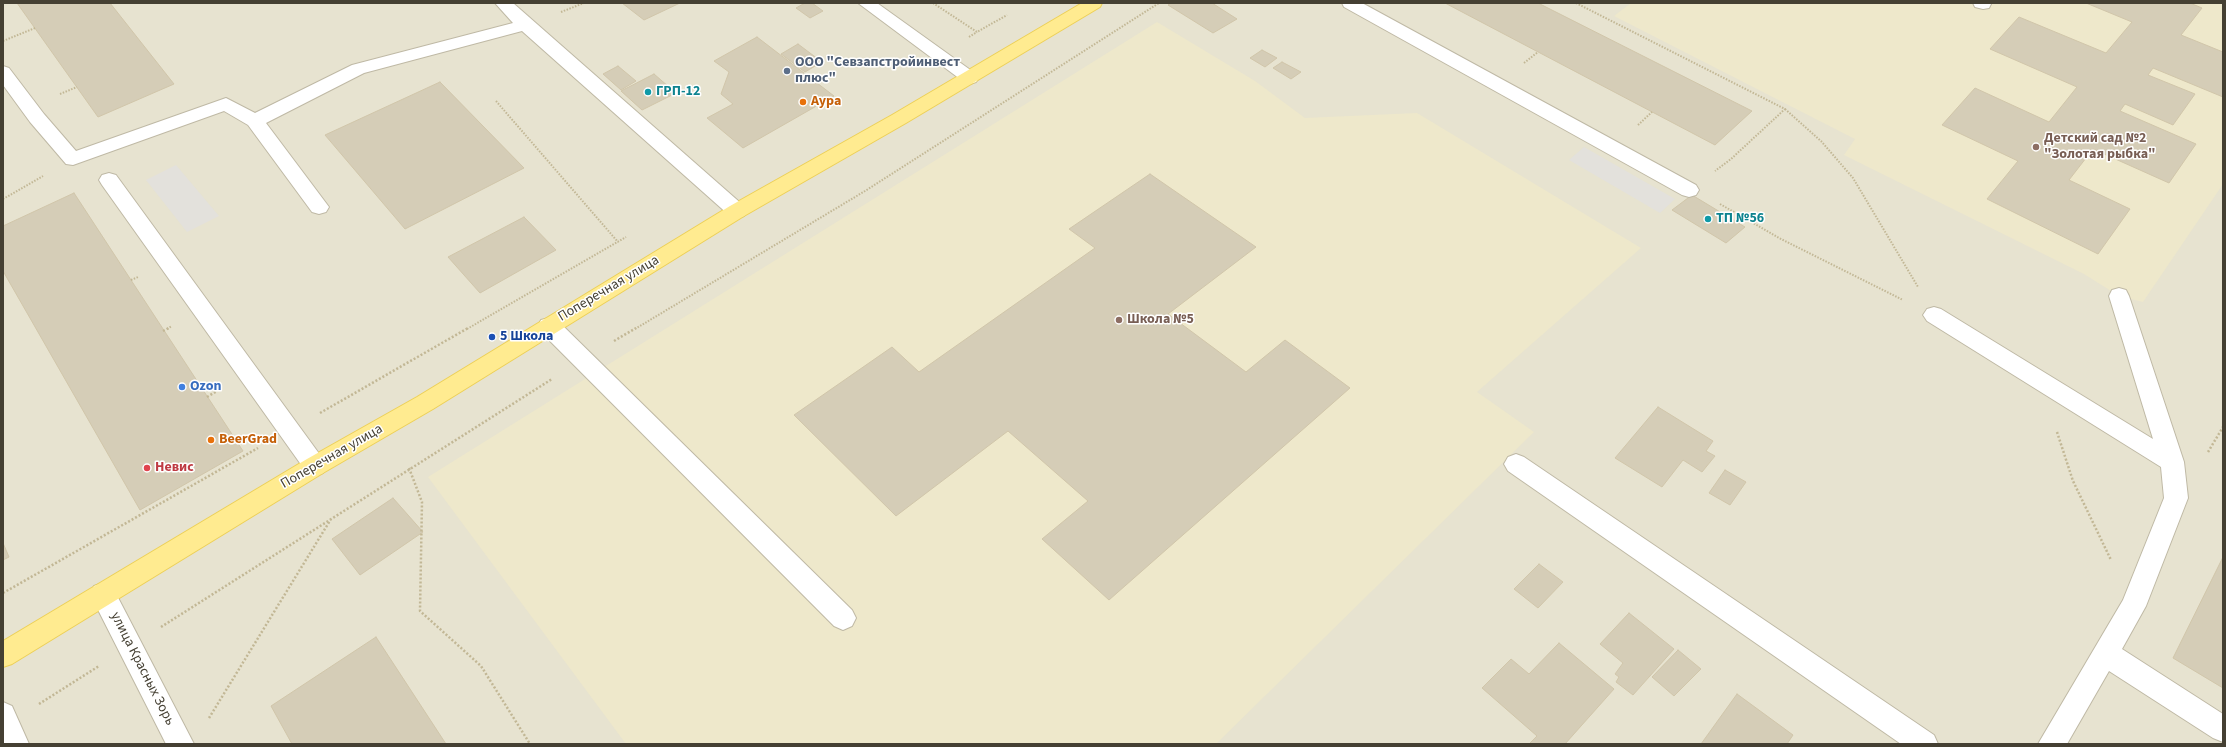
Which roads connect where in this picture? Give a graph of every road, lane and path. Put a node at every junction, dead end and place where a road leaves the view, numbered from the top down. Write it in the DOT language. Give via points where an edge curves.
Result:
graph roads {
  1 [pos="503,3"];
  2 [pos="866,3"];
  3 [pos="933,3"];
  4 [pos="1094,3"];
  5 [pos="1350,3"];
  6 [pos="1576,3"];
  7 [pos="1009,14"];
  8 [pos="525,25"];
  9 [pos="35,28"];
  10 [pos="3,41"];
  11 [pos="3,72"];
  12 [pos="970,78"];
  13 [pos="496,101"];
  14 [pos="1785,109"];
  15 [pos="255,121"];
  16 [pos="73,159"];
  17 [pos="109,180"];
  18 [pos="1689,190"];
  19 [pos="3,199"];
  20 [pos="319,207"];
  21 [pos="737,211"];
  22 [pos="632,234"];
  23 [pos="618,242"];
  24 [pos="2119,296"];
  25 [pos="1934,315"];
  26 [pos="549,326"];
  27 [pos="2040,380"];
  28 [pos="290,430"];
  29 [pos="2172,462"];
  30 [pos="1516,464"];
  31 [pos="315,466"];
  32 [pos="409,468"];
  33 [pos="332,517"];
  34 [pos="3,593"];
  35 [pos="103,594"];
  36 [pos="2133,606"];
  37 [pos="843,618"];
  38 [pos="2106,654"];
  39 [pos="3,655"];
  40 [pos="3,716"];
  41 [pos="205,724"];
  42 [pos="2223,729"];
  43 [pos="15,744"];
  44 [pos="180,744"];
  45 [pos="530,744"];
  46 [pos="1924,744"];
  47 [pos="2052,744"];
  1 -- 8 [label="street"];
  2 -- 12 [label="street"];
  3 -- 7 [label="path" via="977,32"];
  4 -- 12 [label="main road, Поперечная улица"];
  5 -- 18 [label="street"];
  6 -- 14 [label="path"];
  8 -- 15 [label="street" via="358,69"];
  8 -- 21 [label="street"];
  9 -- 10 [label="path"];
  11 -- 16 [label="street" via="37,118"];
  12 -- 21 [label="main road, Поперечная улица"];
  13 -- 23 [label="path"];
  14 -- 18 [label="path" via="1731,159"];
  14 -- 25 [label="path" via="1821,141 1853,178"];
  15 -- 16 [label="street" via="226,104"];
  15 -- 20 [label="street"];
  16 -- 19 [label="path"];
  17 -- 28 [label="street"];
  18 -- 25 [label="path" via="1707,196 1779,238"];
  21 -- 26 [label="main road, Поперечная улица"];
  22 -- 23 [label="path"];
  23 -- 28 [label="path"];
  24 -- 29 [label="street"];
  25 -- 27 [label="street"];
  26 -- 31 [label="main road, Поперечная улица" via="425,403"];
  26 -- 37 [label="street"];
  27 -- 29 [label="street"];
  27 -- 36 [label="path" via="2073,481"];
  28 -- 31 [label="street"];
  28 -- 34 [label="path"];
  29 -- 36 [label="street" via="2176,498"];
  30 -- 46 [label="street"];
  31 -- 35 [label="main road, Поперечная улица"];
  32 -- 45 [label="path" via="422,502 420,610 481,666"];
  33 -- 41 [label="path"];
  35 -- 39 [label="main road, Поперечная улица"];
  35 -- 44 [label="street, улица Красных Зорь"];
  36 -- 38 [label="street"];
  38 -- 42 [label="street"];
  38 -- 47 [label="street"];
  40 -- 43 [label="street"];
}
